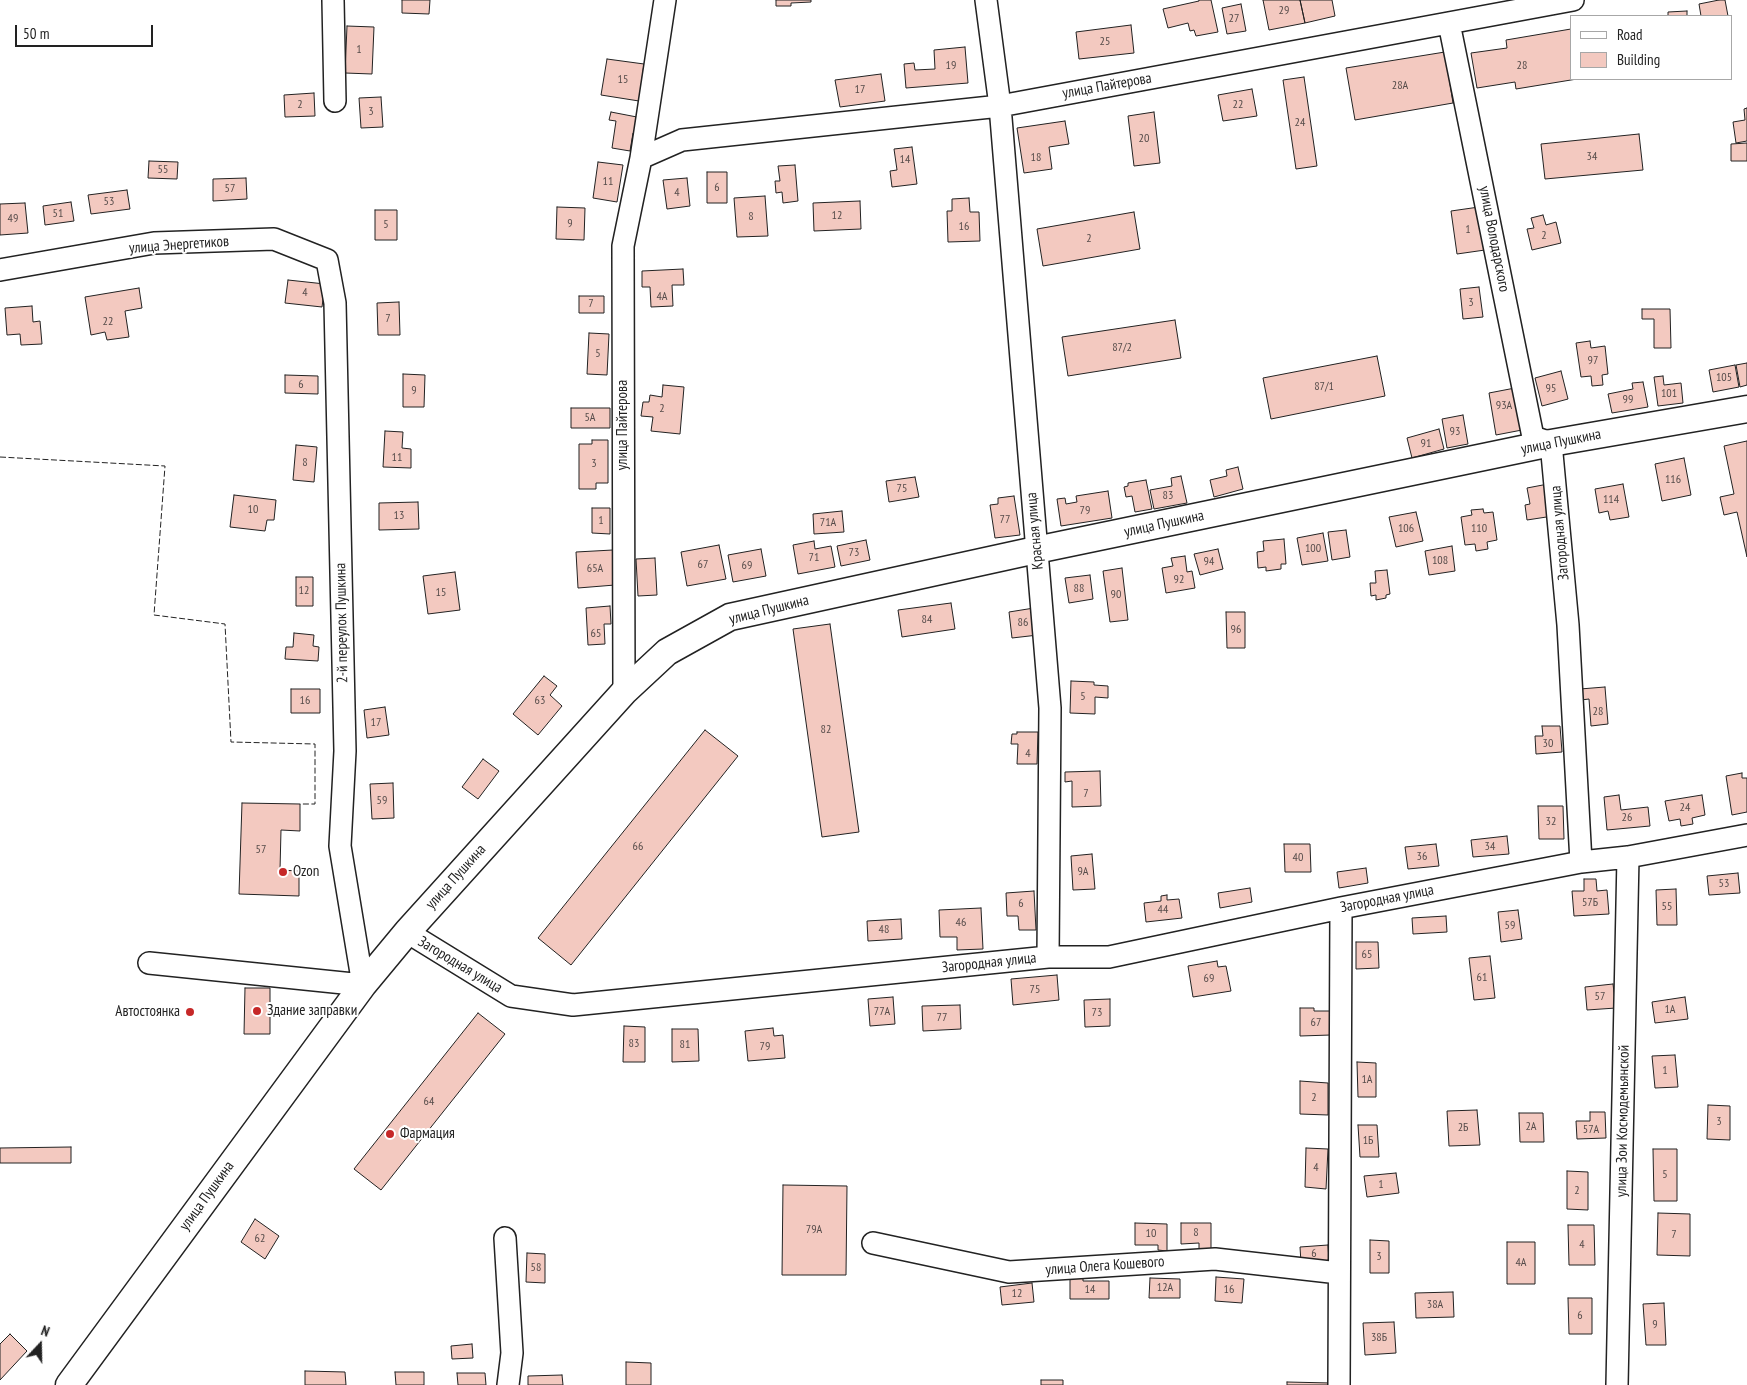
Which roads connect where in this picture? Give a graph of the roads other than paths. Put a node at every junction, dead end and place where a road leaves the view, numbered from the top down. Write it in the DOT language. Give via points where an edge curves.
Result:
graph roads {
  1 [pos="333,0"];
  2 [pos="665,0"];
  3 [pos="986,0"];
  4 [pos="1572,0"];
  5 [pos="1449,23"];
  6 [pos="335,101"];
  7 [pos="1000,106"];
  8 [pos="641,158"];
  9 [pos="327,260"];
  10 [pos="0,270"];
  11 [pos="1747,409"];
  12 [pos="1551,443"];
  13 [pos="1036,550"];
  14 [pos="624,692"];
  15 [pos="1747,835"];
  16 [pos="1628,857"];
  17 [pos="1581,862"];
  18 [pos="1341,908"];
  19 [pos="407,932"];
  20 [pos="1048,957"];
  21 [pos="149,963"];
  22 [pos="363,985"];
  23 [pos="505,1238"];
  24 [pos="873,1243"];
  25 [pos="1339,1273"];
  26 [pos="69,1385"];
  27 [pos="508,1385"];
  28 [pos="1338,1385"];
  29 [pos="1617,1385"];
  1 -- 6 [label="street"];
  2 -- 8 [label="street, улица Пайтерова"];
  3 -- 7 [label="street, Красная улица"];
  4 -- 5 [label="street, улица Пайтерова"];
  5 -- 7 [label="street, улица Пайтерова"];
  5 -- 12 [label="street, улица Володарского" via="1533,437"];
  7 -- 8 [label="street, улица Пайтерова" via="682,140"];
  7 -- 13 [label="street, Красная улица"];
  8 -- 14 [label="street, улица Пайтерова" via="623,246"];
  9 -- 10 [label="street, улица Энергетиков" via="274,239 154,244"];
  9 -- 22 [label="street, 2-й переулок Пушкина" via="336,312 344,751 340,846"];
  11 -- 12 [label="main road, улица Пушкина"];
  12 -- 13 [label="main road, улица Пушкина"];
  12 -- 17 [label="street, Загородная улица" via="1568,625"];
  13 -- 14 [label="main road, улица Пушкина" via="730,617 667,652"];
  13 -- 20 [label="street, Красная улица" via="1050,708"];
  14 -- 19 [label="main road, улица Пушкина"];
  15 -- 16 [label="street, Загородная улица"];
  16 -- 17 [label="street, Загородная улица"];
  16 -- 29 [label="street, улица Зои Космодемьянской"];
  17 -- 18 [label="street, Загородная улица"];
  18 -- 20 [label="street, Загородная улица" via="1109,957"];
  18 -- 25 [label="street"];
  19 -- 20 [label="street, Загородная улица" via="511,996 573,1005"];
  19 -- 22 [label="main road, улица Пушкина"];
  21 -- 22 [label="street"];
  22 -- 26 [label="main road, улица Пушкина"];
  23 -- 27 [label="street" via="512,1353"];
  24 -- 25 [label="street, улица Олега Кошевого" via="1010,1272 1216,1259"];
  25 -- 28 [label="street"];
}
